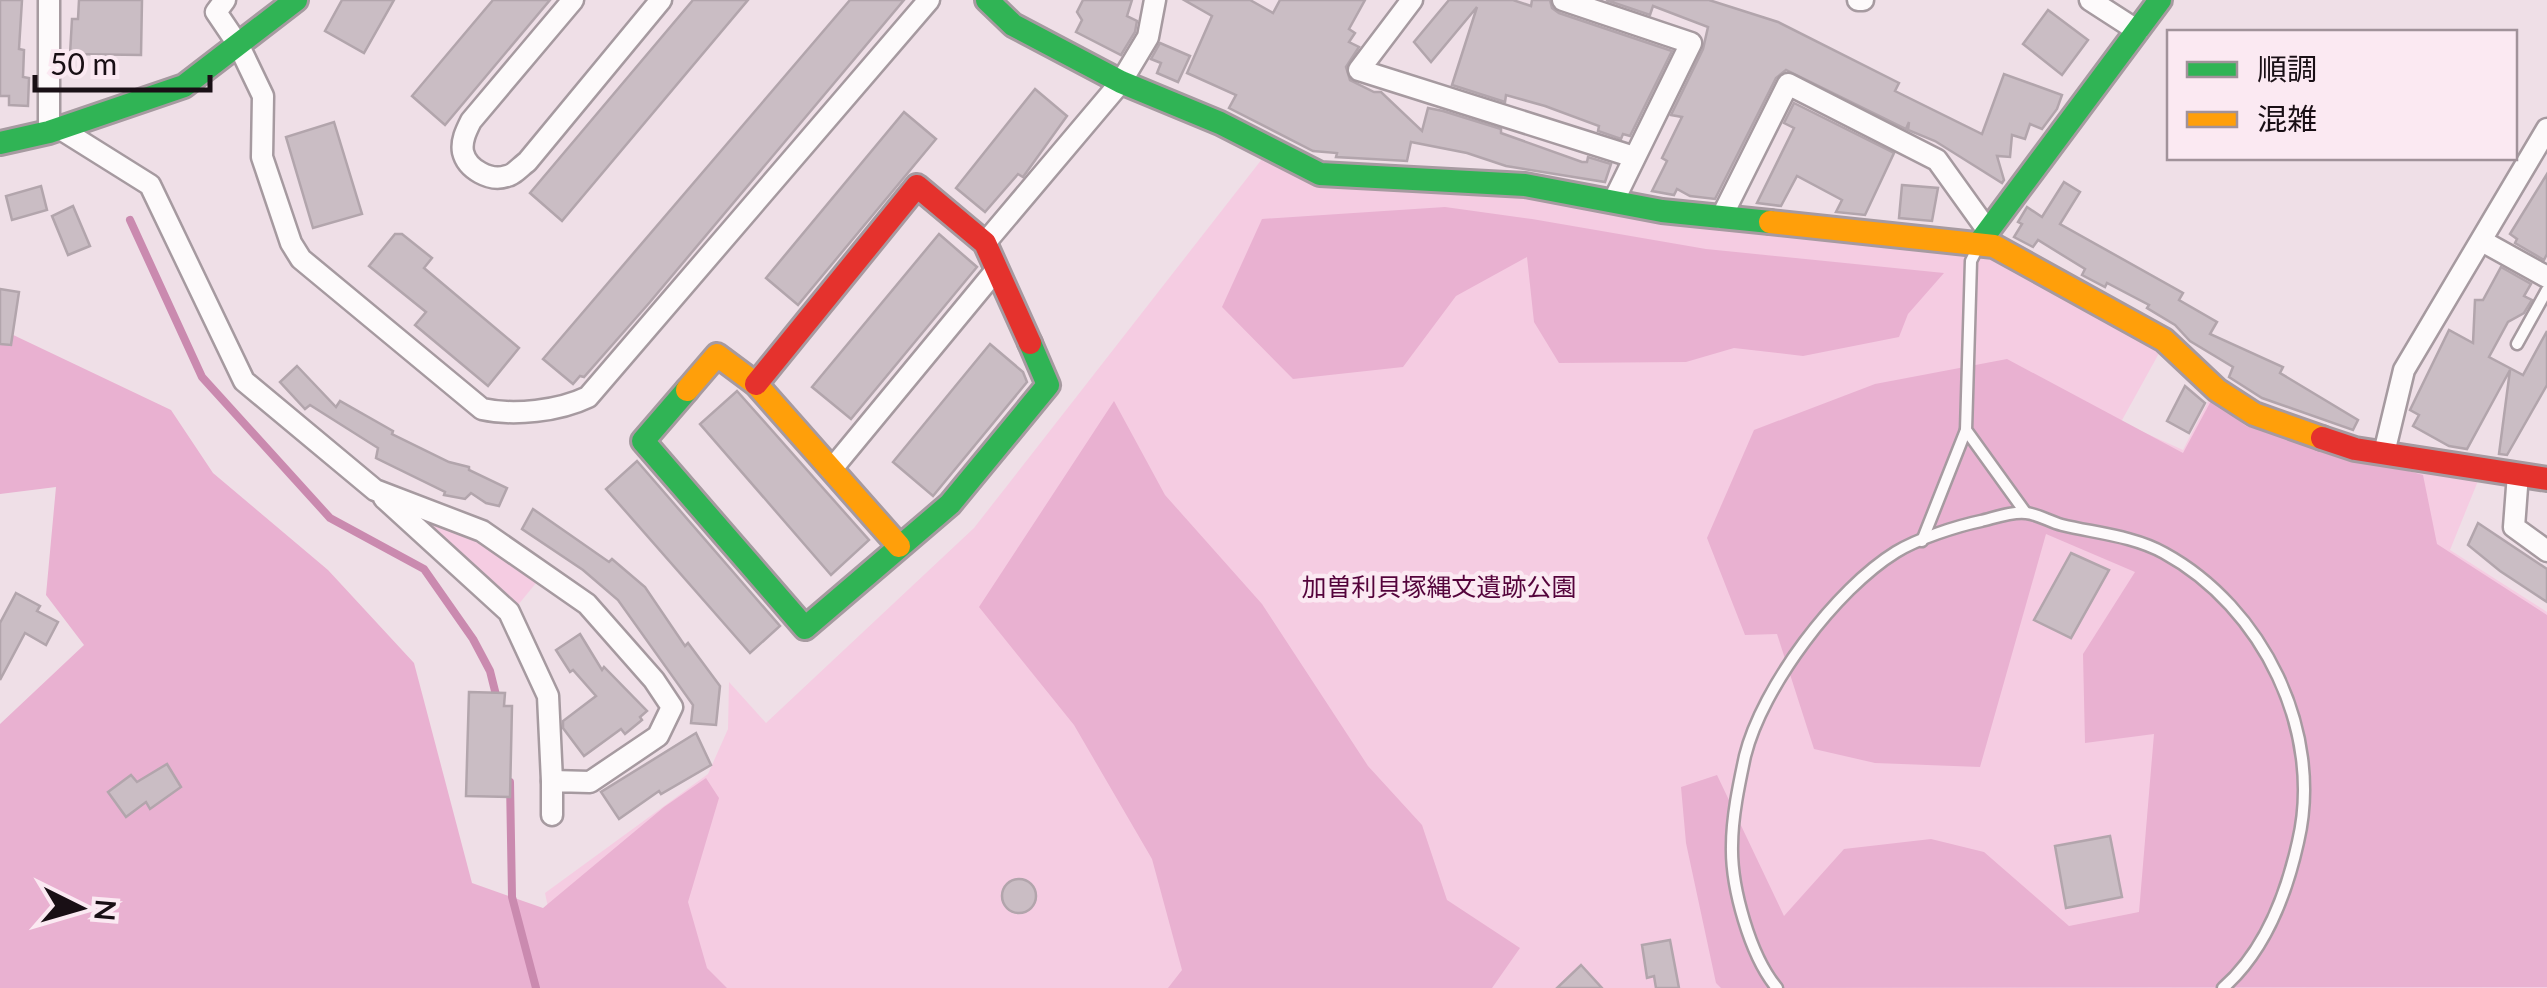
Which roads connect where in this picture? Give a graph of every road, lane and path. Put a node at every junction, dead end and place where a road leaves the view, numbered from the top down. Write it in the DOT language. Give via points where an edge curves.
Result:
graph roads {
  1 [pos="49,0"];
  2 [pos="225,0"];
  3 [pos="296,0"];
  4 [pos="573,0"];
  5 [pos="661,0"];
  6 [pos="929,0"];
  7 [pos="987,0"];
  8 [pos="1155,0"];
  9 [pos="1412,0"];
  10 [pos="1563,0"];
  11 [pos="2090,0"];
  12 [pos="2160,0"];
  13 [pos="2138,30"];
  14 [pos="239,46"];
  15 [pos="1120,82"];
  16 [pos="2547,129"];
  17 [pos="54,130"];
  18 [pos="4,135"];
  19 [pos="1634,158"];
  20 [pos="1614,202"];
  21 [pos="1722,218"];
  22 [pos="1984,238"];
  23 [pos="2482,240"];
  24 [pos="986,243"];
  25 [pos="997,269"];
  26 [pos="2547,277"];
  27 [pos="2547,290"];
  28 [pos="2518,344"];
  29 [pos="756,384"];
  30 [pos="1966,430"];
  31 [pos="2384,453"];
  32 [pos="831,470"];
  33 [pos="2518,474"];
  34 [pos="2547,479"];
  35 [pos="375,490"];
  36 [pos="2024,512"];
  37 [pos="1922,542"];
  38 [pos="899,546"];
  39 [pos="2547,551"];
  40 [pos="552,781"];
  41 [pos="552,815"];
  42 [pos="1777,988"];
  43 [pos="2223,988"];
  1 -- 17 [label="street"];
  2 -- 14 [label="street" via="216,12"];
  3 -- 14 [label="street"];
  4 -- 5 [label="street" via="471,121 463,154 474,170 508,176 527,162"];
  6 -- 14 [label="street" via="588,397 499,413 482,410 301,259 262,157 263,96"];
  7 -- 15 [label="street" via="1014,25"];
  8 -- 15 [label="street" via="1148,38"];
  9 -- 19 [label="street" via="1359,70"];
  10 -- 19 [label="street" via="1690,43"];
  11 -- 13 [label="street"];
  12 -- 13 [label="street"];
  13 -- 22 [label="street"];
  14 -- 17 [label="street" via="184,86"];
  15 -- 20 [label="street" via="1320,174 1525,185"];
  15 -- 24 [label="street"];
  16 -- 23 [label="street"];
  17 -- 18 [label="street"];
  17 -- 35 [label="street" via="150,185 244,381"];
  19 -- 20 [label="street"];
  20 -- 21 [label="street"];
  21 -- 22 [label="street" via="1957,244"];
  21 -- 22 [label="street" via="1788,84 1937,160"];
  22 -- 30 [label="lane" via="1970,261"];
  22 -- 31 [label="street" via="2164,340 2254,414"];
  23 -- 26 [label="street"];
  23 -- 31 [label="street" via="2404,370"];
  24 -- 25 [label="street"];
  24 -- 29 [label="street" via="918,186"];
  25 -- 32 [label="street"];
  25 -- 38 [label="street" via="1048,385 950,504"];
  27 -- 28 [label="lane"];
  29 -- 32 [label="street"];
  29 -- 38 [label="street" via="717,355 643,441 805,628"];
  30 -- 36 [label="lane"];
  30 -- 37 [label="lane"];
  31 -- 33 [label="street"];
  32 -- 38 [label="street"];
  33 -- 34 [label="street"];
  33 -- 39 [label="street" via="2514,527"];
  35 -- 40 [label="street" via="509,612 548,696"];
  35 -- 40 [label="street" via="482,531 587,604 672,707 658,736 590,782"];
  36 -- 37 [label="lane"];
  36 -- 43 [label="lane" via="2162,551 2232,609 2284,686 2306,810 2282,900 2255,952"];
  37 -- 42 [label="lane" via="1897,551 1844,594 1811,633 1766,702 1746,750 1732,846 1741,912"];
  40 -- 41 [label="street"];
}
